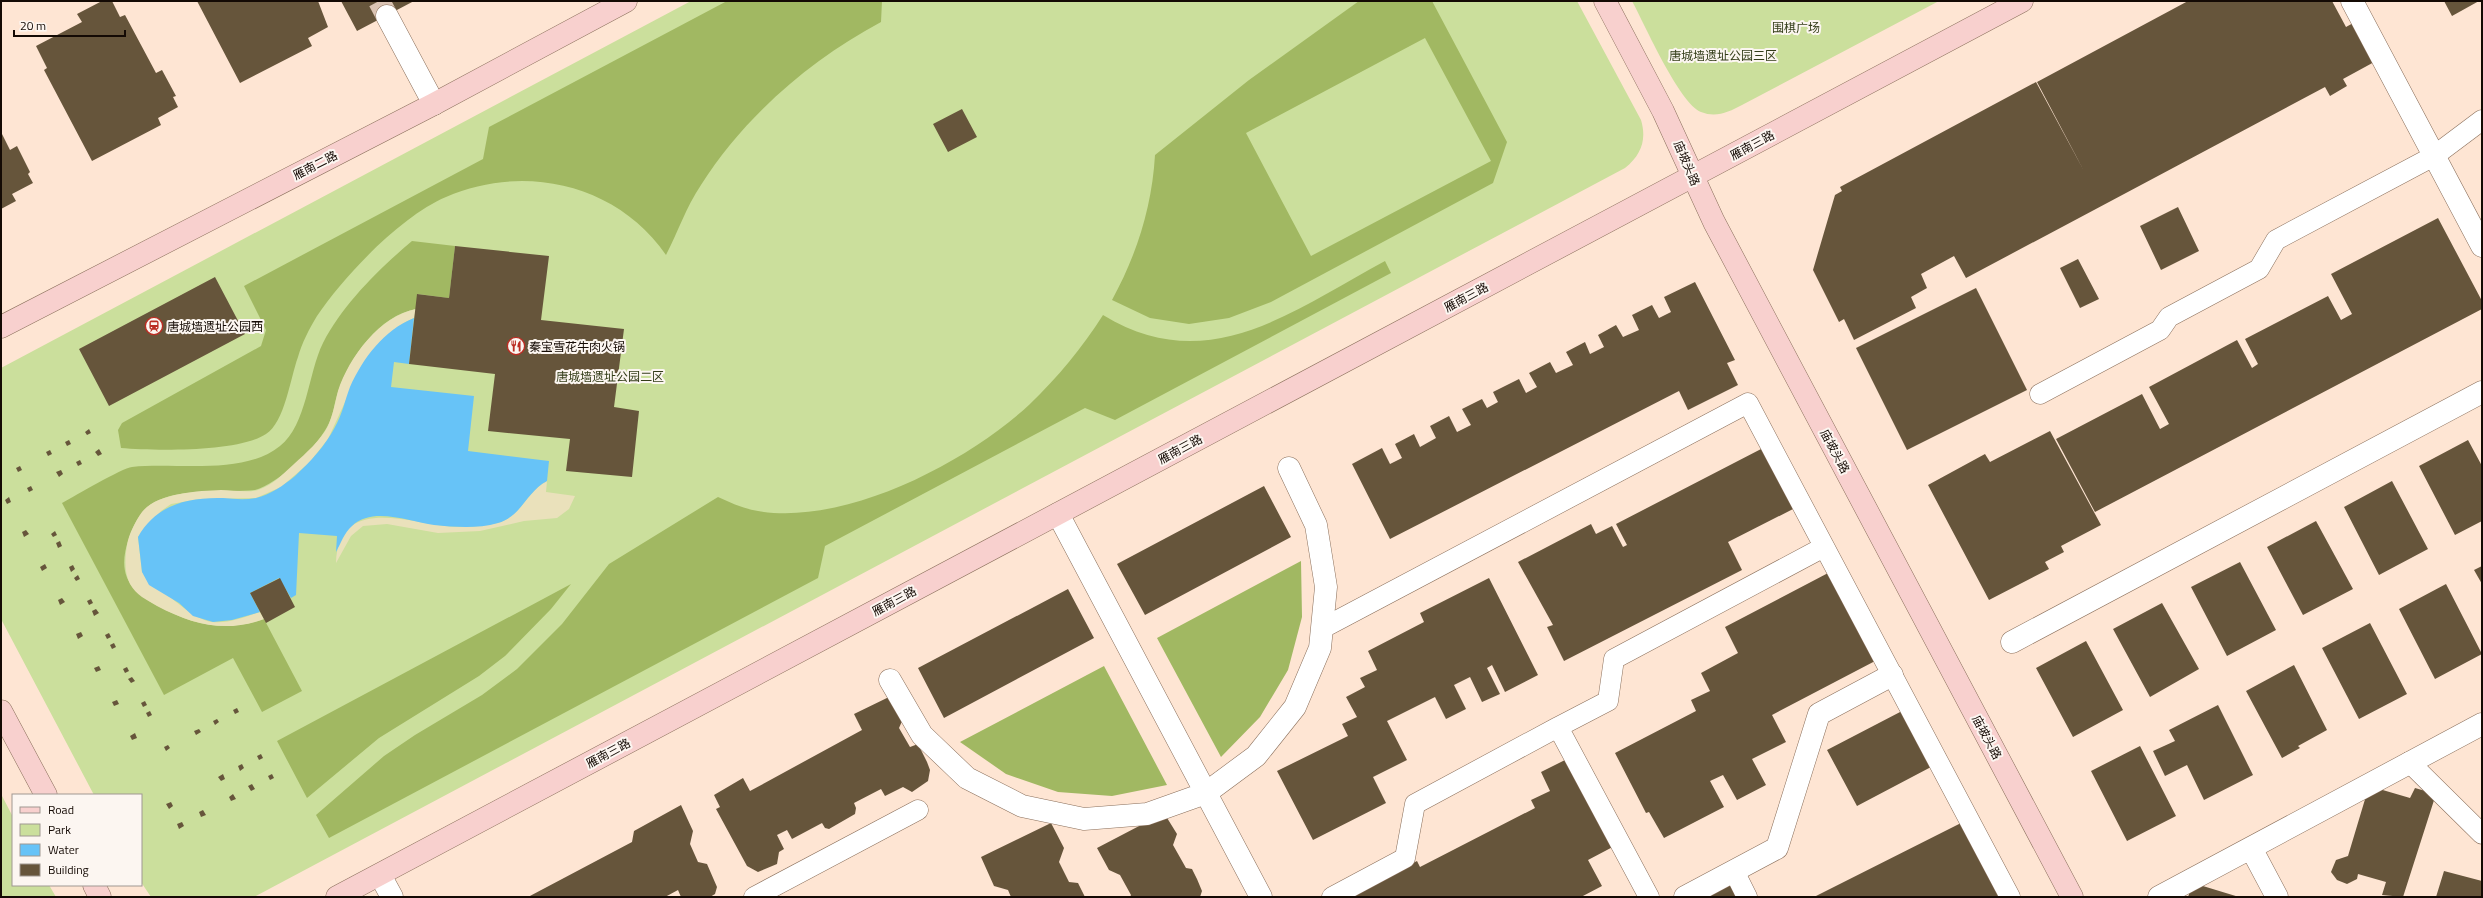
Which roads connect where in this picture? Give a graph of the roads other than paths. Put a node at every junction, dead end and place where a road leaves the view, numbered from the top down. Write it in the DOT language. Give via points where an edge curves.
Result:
graph roads {
  1 [pos="626,1"];
  2 [pos="1605,1"];
  3 [pos="2022,1"];
  4 [pos="2352,1"];
  5 [pos="387,16"];
  6 [pos="434,104"];
  7 [pos="2482,120"];
  8 [pos="2434,156"];
  9 [pos="1692,177"];
  10 [pos="2482,246"];
  11 [pos="1,327"];
  12 [pos="2482,392"];
  13 [pos="2040,394"];
  14 [pos="1289,468"];
  15 [pos="1058,514"];
  16 [pos="1824,547"];
  17 [pos="1323,628"];
  18 [pos="2012,642"];
  19 [pos="1892,675"];
  20 [pos="890,680"];
  21 [pos="1,710"];
  22 [pos="2482,724"];
  23 [pos="1558,727"];
  24 [pos="2409,762"];
  25 [pos="1206,793"];
  26 [pos="45,794"];
  27 [pos="918,810"];
  28 [pos="2482,834"];
  29 [pos="2251,848"];
  30 [pos="1734,871"];
  31 [pos="380,874"];
  32 [pos="94,886"];
  33 [pos="100,897"];
  34 [pos="337,897"];
  35 [pos="392,897"];
  36 [pos="754,897"];
  37 [pos="1261,897"];
  38 [pos="1332,897"];
  39 [pos="1648,897"];
  40 [pos="1685,897"];
  41 [pos="1747,897"];
  42 [pos="2010,897"];
  43 [pos="2072,897"];
  44 [pos="2159,897"];
  45 [pos="2277,897"];
  1 -- 6 [label="street, 雁南二路"];
  2 -- 9 [label="street, 庙坡头路" via="1663,111"];
  3 -- 9 [label="street, 雁南三路"];
  4 -- 8 [label="street"];
  5 -- 6 [label="street"];
  6 -- 11 [label="street, 雁南二路"];
  7 -- 8 [label="lane"];
  8 -- 10 [label="street"];
  8 -- 13 [label="lane" via="2276,240 2259,269 2169,317 2160,330"];
  9 -- 15 [label="street, 雁南三路"];
  9 -- 43 [label="street, 庙坡头路"];
  12 -- 18 [label="street"];
  14 -- 17 [label="street" via="1316,525 1326,587"];
  15 -- 25 [label="street"];
  15 -- 31 [label="street, 雁南三路"];
  16 -- 17 [label="lane" via="1748,403"];
  16 -- 19 [label="lane"];
  16 -- 23 [label="lane" via="1614,659 1608,701"];
  17 -- 25 [label="street" via="1320,648 1295,707 1256,756"];
  19 -- 30 [label="street" via="1819,714 1777,848"];
  19 -- 42 [label="lane"];
  20 -- 25 [label="street" via="922,735 967,778 1022,806 1084,819 1147,814"];
  21 -- 26 [label="street"];
  22 -- 24 [label="street"];
  23 -- 38 [label="lane" via="1415,804 1405,858"];
  23 -- 39 [label="lane"];
  24 -- 28 [label="lane"];
  24 -- 29 [label="street"];
  25 -- 37 [label="street"];
  27 -- 36 [label="lane"];
  29 -- 44 [label="street"];
  29 -- 45 [label="street"];
  30 -- 40 [label="street"];
  30 -- 41 [label="lane"];
  31 -- 34 [label="street, 雁南三路"];
  31 -- 35 [label="street"];
  32 -- 33 [label="street"];
}
